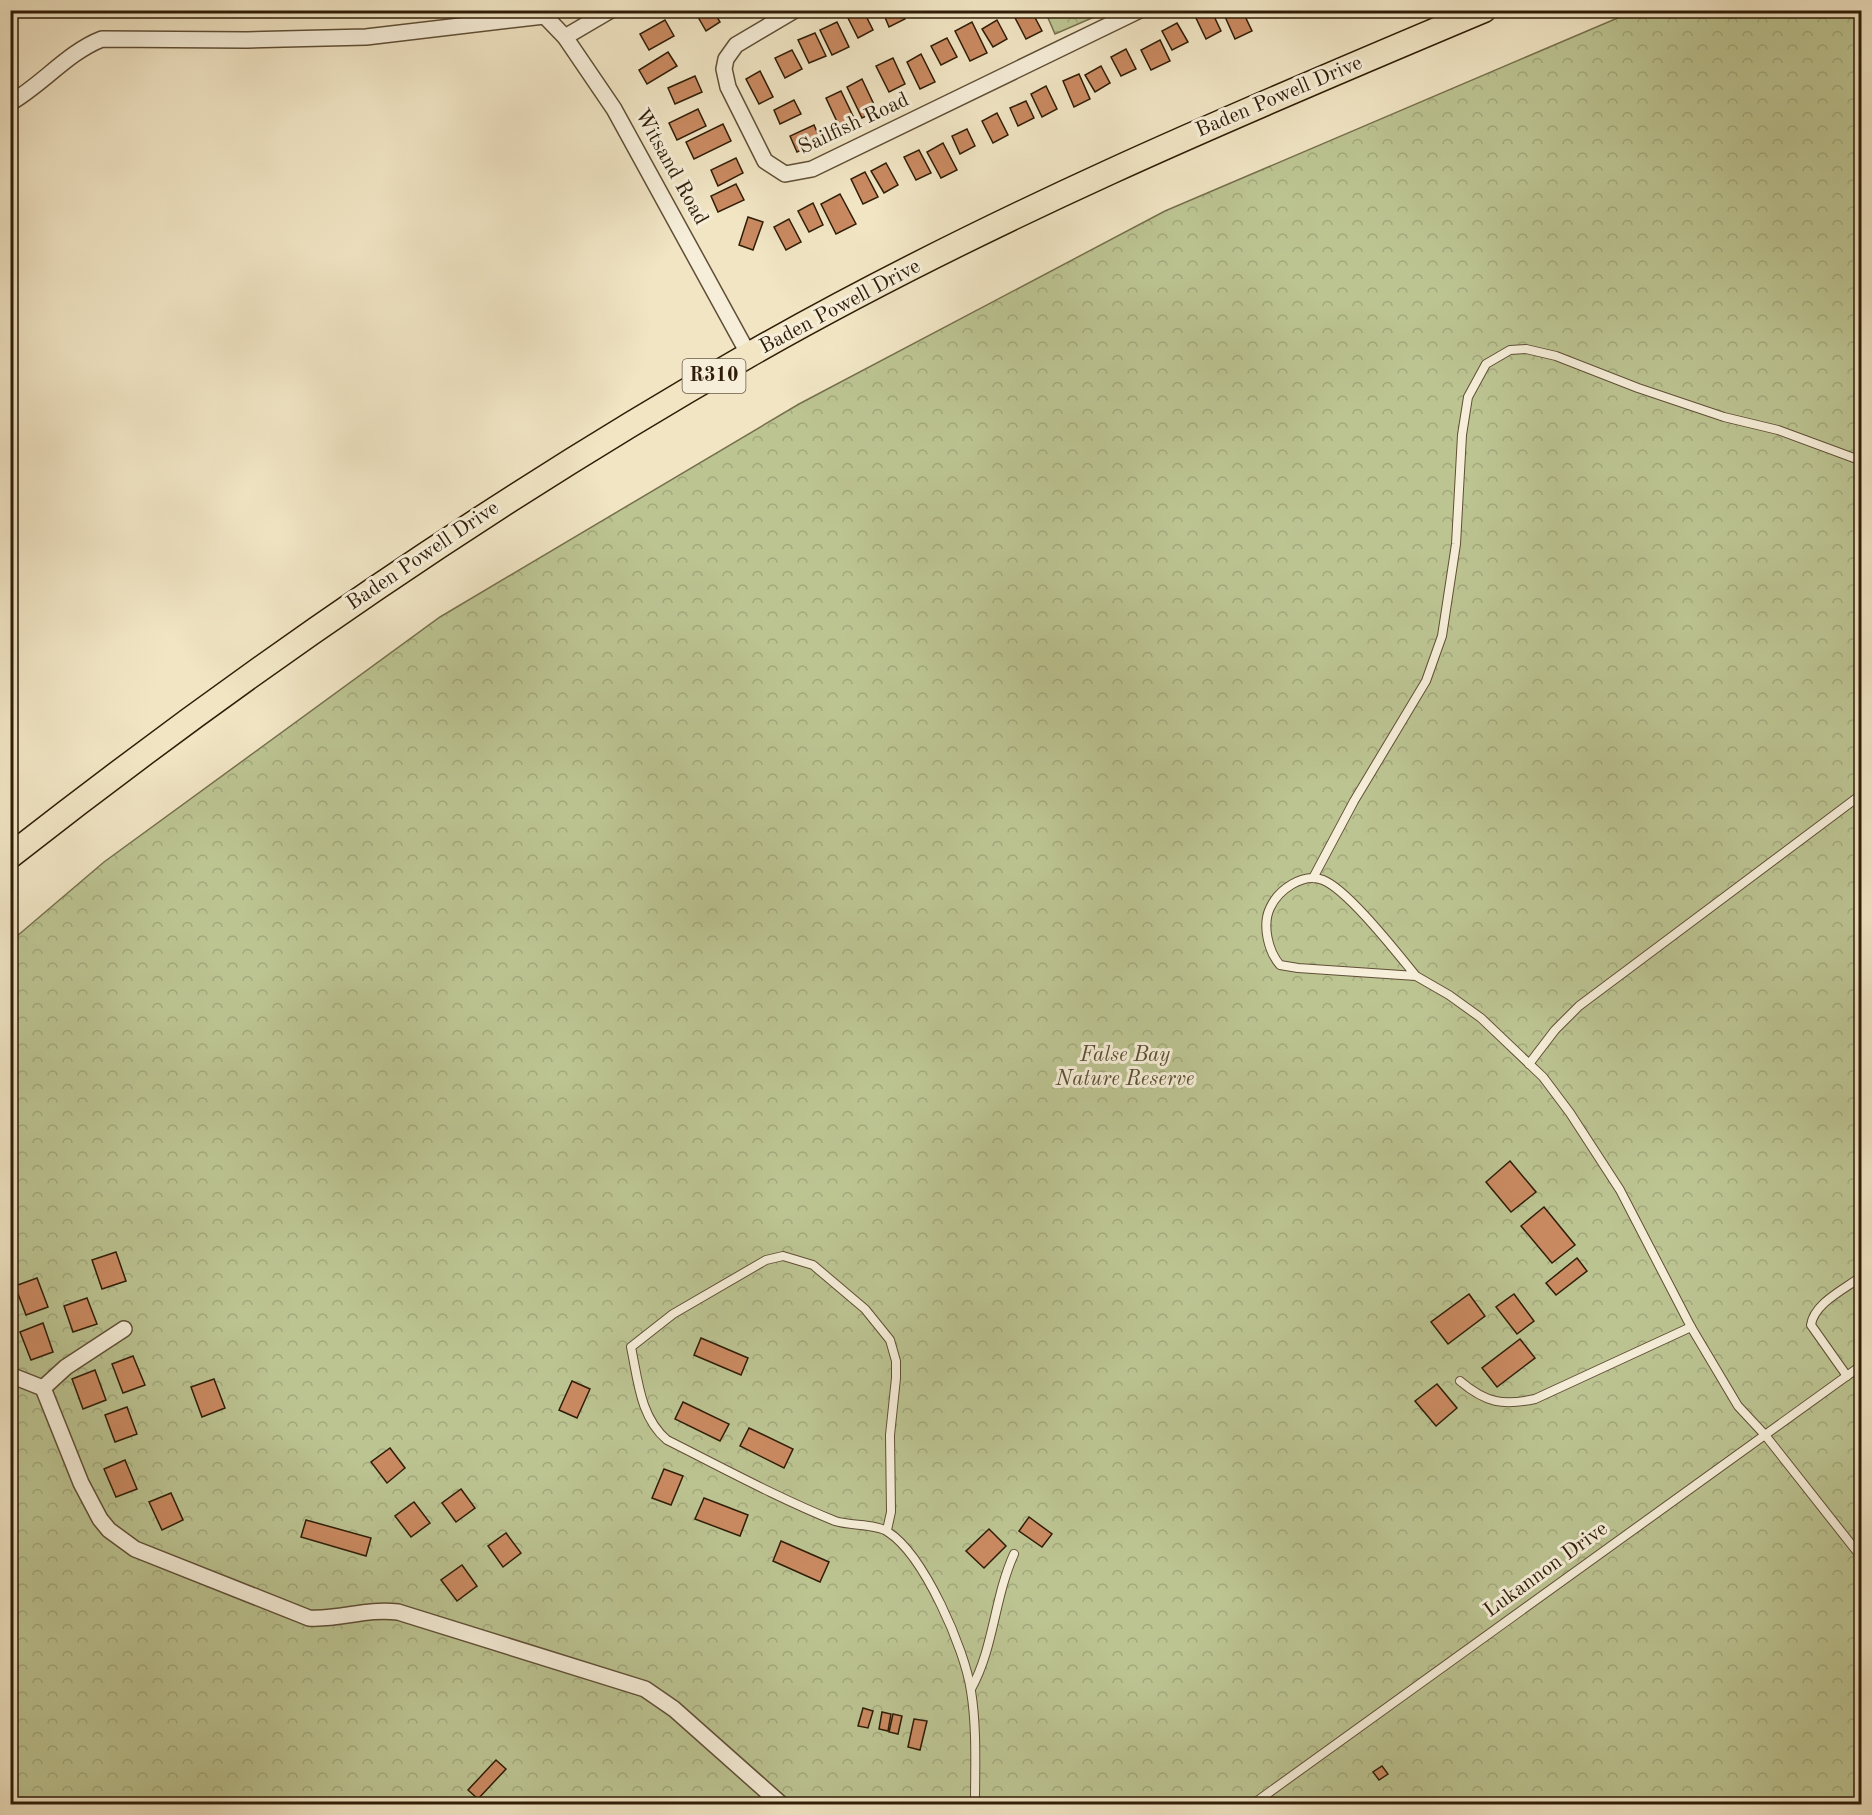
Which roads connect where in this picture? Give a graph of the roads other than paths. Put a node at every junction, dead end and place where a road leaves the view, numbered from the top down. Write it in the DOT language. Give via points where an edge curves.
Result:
graph roads {
  1 [pos="611,10"];
  2 [pos="795,10"];
  3 [pos="1140,10"];
  4 [pos="1484,10"];
  5 [pos="542,13"];
  6 [pos="565,37"];
  7 [pos="10,103"];
  8 [pos="749,355"];
  9 [pos="1862,461"];
  10 [pos="1862,794"];
  11 [pos="10,856"];
  12 [pos="1313,878"];
  13 [pos="1416,976"];
  14 [pos="1529,1064"];
  15 [pos="1862,1276"];
  16 [pos="1691,1327"];
  17 [pos="124,1329"];
  18 [pos="1862,1365"];
  19 [pos="10,1375"];
  20 [pos="1846,1376"];
  21 [pos="1460,1381"];
  22 [pos="43,1388"];
  23 [pos="1765,1435"];
  24 [pos="887,1530"];
  25 [pos="1014,1554"];
  26 [pos="1862,1558"];
  27 [pos="971,1689"];
  28 [pos="781,1804"];
  29 [pos="975,1804"];
  30 [pos="1252,1804"];
  1 -- 6 [label="street"];
  2 -- 3 [label="street, Sailfish Road" via="736,45 726,58 724,69 728,87 765,161 785,174 812,169"];
  4 -- 8 [label="main road, Baden Powell Drive / R310" via="1095,179 915,267"];
  5 -- 6 [label="street, Witsand Road"];
  5 -- 7 [label="street" via="366,37 102,39 88,44"];
  6 -- 8 [label="street, Witsand Road" via="614,109"];
  8 -- 11 [label="main road, Baden Powell Drive / R310" via="555,470 414,561 262,665"];
  9 -- 12 [label="lane" via="1778,430 1724,417 1638,388 1556,356 1526,349 1510,350 1486,364 1468,397 1456,544 1442,636 1426,681"];
  10 -- 14 [label="lane" via="1579,1006"];
  12 -- 13 [label="lane" via="1333,886 1369,920"];
  12 -- 13 [label="lane" via="1288,887 1270,908 1270,947 1280,965"];
  13 -- 14 [label="lane" via="1481,1018"];
  14 -- 16 [label="lane" via="1570,1113 1620,1190"];
  15 -- 20 [label="lane" via="1812,1317 1811,1325"];
  16 -- 21 [label="lane" via="1535,1399 1489,1401"];
  16 -- 23 [label="lane" via="1738,1406"];
  17 -- 22 [label="street" via="66,1367"];
  18 -- 20 [label="lane, Lukannon Drive"];
  19 -- 22 [label="street"];
  20 -- 23 [label="lane, Lukannon Drive"];
  22 -- 28 [label="street" via="90,1503 109,1530 135,1549 309,1618 366,1610 398,1612 645,1689 674,1709"];
  23 -- 26 [label="lane"];
  23 -- 30 [label="lane, Lukannon Drive"];
  24 -- 24 [label="lane" via="839,1522 803,1508 667,1440 657,1432 645,1410 631,1347 673,1314 766,1260 783,1256 813,1265 865,1309 894,1348 891,1512"];
  24 -- 27 [label="lane" via="912,1555 927,1579 956,1641"];
  25 -- 27 [label="lane" via="996,1602 981,1671"];
  27 -- 29 [label="lane"];
}
